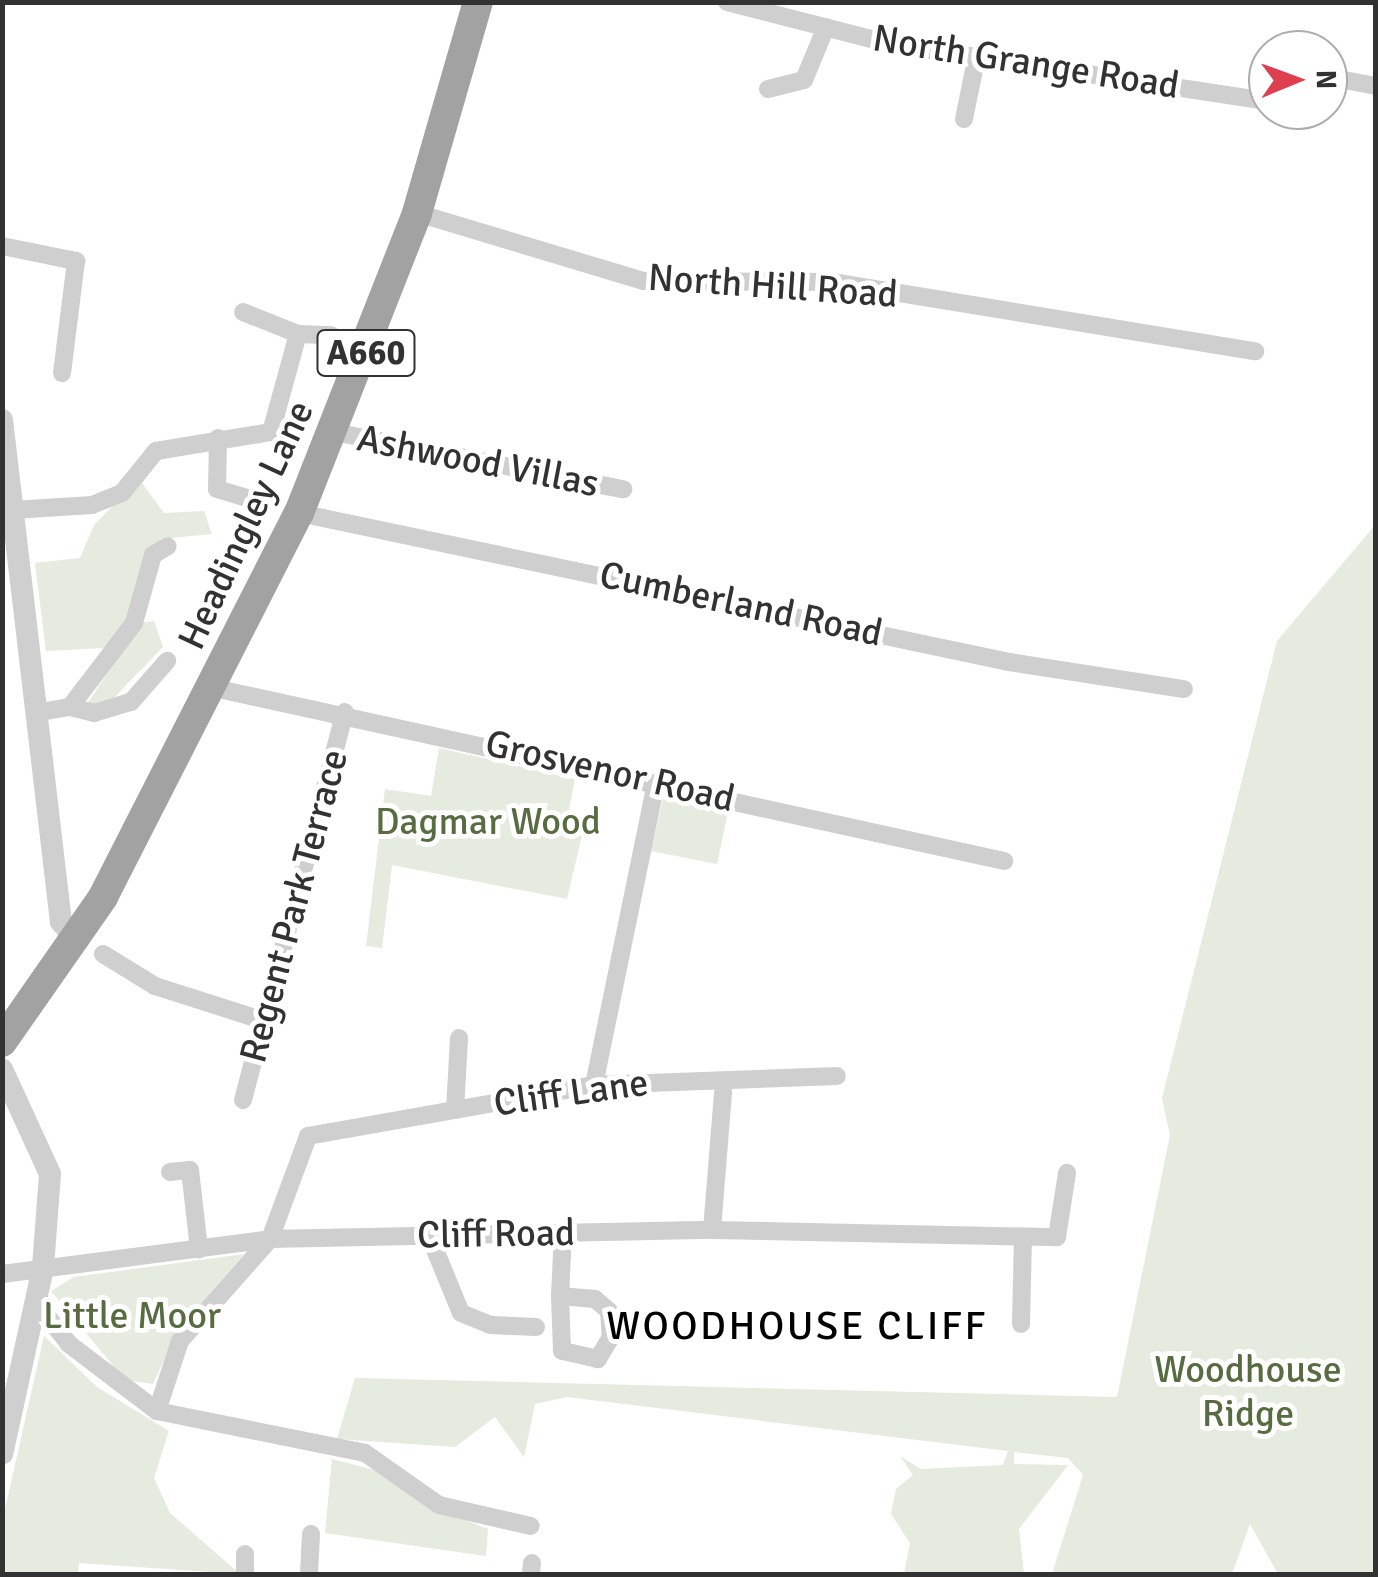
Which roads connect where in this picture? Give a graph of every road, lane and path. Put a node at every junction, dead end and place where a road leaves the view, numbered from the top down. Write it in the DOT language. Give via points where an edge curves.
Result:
graph roads {
  1 [pos="478,2"];
  2 [pos="727,2"];
  3 [pos="826,27"];
  4 [pos="977,56"];
  5 [pos="1348,81"];
  6 [pos="1376,86"];
  7 [pos="768,89"];
  8 [pos="1248,98"];
  9 [pos="964,119"];
  10 [pos="417,213"];
  11 [pos="2,246"];
  12 [pos="244,312"];
  13 [pos="298,334"];
  14 [pos="331,335"];
  15 [pos="1255,351"];
  16 [pos="62,373"];
  17 [pos="3,422"];
  18 [pos="334,432"];
  19 [pos="218,438"];
  20 [pos="6,472"];
  21 [pos="623,489"];
  22 [pos="257,501"];
  23 [pos="299,513"];
  24 [pos="10,525"];
  25 [pos="168,546"];
  26 [pos="167,661"];
  27 [pos="214,688"];
  28 [pos="1184,689"];
  29 [pos="70,707"];
  30 [pos="345,712"];
  31 [pos="36,713"];
  32 [pos="656,782"];
  33 [pos="1004,860"];
  34 [pos="91,947"];
  35 [pos="265,1020"];
  36 [pos="459,1038"];
  37 [pos="2,1042"];
  38 [pos="2,1069"];
  39 [pos="837,1076"];
  40 [pos="594,1085"];
  41 [pos="722,1092"];
  42 [pos="244,1100"];
  43 [pos="456,1110"];
  44 [pos="170,1172"];
  45 [pos="1067,1173"];
  46 [pos="712,1230"];
  47 [pos="563,1233"];
  48 [pos="429,1235"];
  49 [pos="1024,1237"];
  50 [pos="270,1239"];
  51 [pos="199,1250"];
  52 [pos="43,1268"];
  53 [pos="2,1274"];
  54 [pos="560,1296"];
  55 [pos="36,1302"];
  56 [pos="1021,1324"];
  57 [pos="536,1327"];
  58 [pos="157,1411"];
  59 [pos="2,1454"];
  60 [pos="531,1526"];
  61 [pos="311,1534"];
  62 [pos="245,1554"];
  63 [pos="245,1574"];
  64 [pos="309,1574"];
  1 -- 10 [label="highway, Headingley Lane / A660"];
  2 -- 3 [label="street, North Grange Road"];
  3 -- 4 [label="street, North Grange Road"];
  3 -- 7 [label="street" via="804,80"];
  4 -- 8 [label="street, North Grange Road"];
  4 -- 9 [label="street"];
  5 -- 6 [label="street"];
  10 -- 15 [label="street, North Hill Road" via="642,281 832,282"];
  10 -- 18 [label="highway, Headingley Lane / A660"];
  11 -- 16 [label="street" via="76,262"];
  12 -- 13 [label="street"];
  13 -- 14 [label="street"];
  13 -- 19 [label="street" via="271,432"];
  17 -- 20 [label="street"];
  18 -- 21 [label="street, Ashwood Villas"];
  18 -- 23 [label="highway, Headingley Lane / A660"];
  19 -- 22 [label="street" via="216,490"];
  19 -- 24 [label="street" via="156,451 122,493"];
  20 -- 24 [label="street"];
  23 -- 27 [label="highway, Headingley Lane / A660"];
  23 -- 28 [label="street, Cumberland Road" via="1009,662"];
  24 -- 31 [label="street"];
  25 -- 29 [label="street" via="153,555 134,623"];
  26 -- 29 [label="street" via="131,702 94,713"];
  27 -- 30 [label="street, Grosvenor Road"];
  27 -- 34 [label="highway, Headingley Lane / A660"];
  29 -- 31 [label="street"];
  30 -- 32 [label="street, Grosvenor Road"];
  30 -- 35 [label="street, Regent Park Terrace"];
  31 -- 34 [label="street" via="61,922"];
  32 -- 33 [label="street, Grosvenor Road"];
  32 -- 40 [label="street"];
  34 -- 35 [label="street" via="155,986"];
  34 -- 37 [label="highway, Headingley Lane / A660"];
  35 -- 42 [label="street, Regent Park Terrace"];
  36 -- 43 [label="street"];
  38 -- 52 [label="street" via="46,1156"];
  39 -- 40 [label="street, Cliff Lane"];
  40 -- 43 [label="street, Cliff Lane"];
  41 -- 46 [label="street"];
  43 -- 50 [label="street, Cliff Lane" via="308,1136"];
  44 -- 51 [label="street" via="190,1170"];
  45 -- 49 [label="street" via="1061,1234"];
  46 -- 47 [label="street, Cliff Road"];
  46 -- 49 [label="street, Cliff Road"];
  47 -- 48 [label="street, Cliff Road"];
  47 -- 54 [label="street"];
  48 -- 50 [label="street, Cliff Road"];
  48 -- 57 [label="street" via="461,1313"];
  49 -- 56 [label="street"];
  50 -- 51 [label="street, Cliff Road"];
  50 -- 58 [label="street" via="180,1342"];
  51 -- 52 [label="street, Cliff Road"];
  52 -- 53 [label="street, Cliff Road"];
  52 -- 55 [label="street"];
  55 -- 58 [label="street" via="69,1344"];
  55 -- 59 [label="street"];
  58 -- 60 [label="street" via="366,1452 439,1504"];
  61 -- 64 [label="street"];
  62 -- 63 [label="street"];
}
